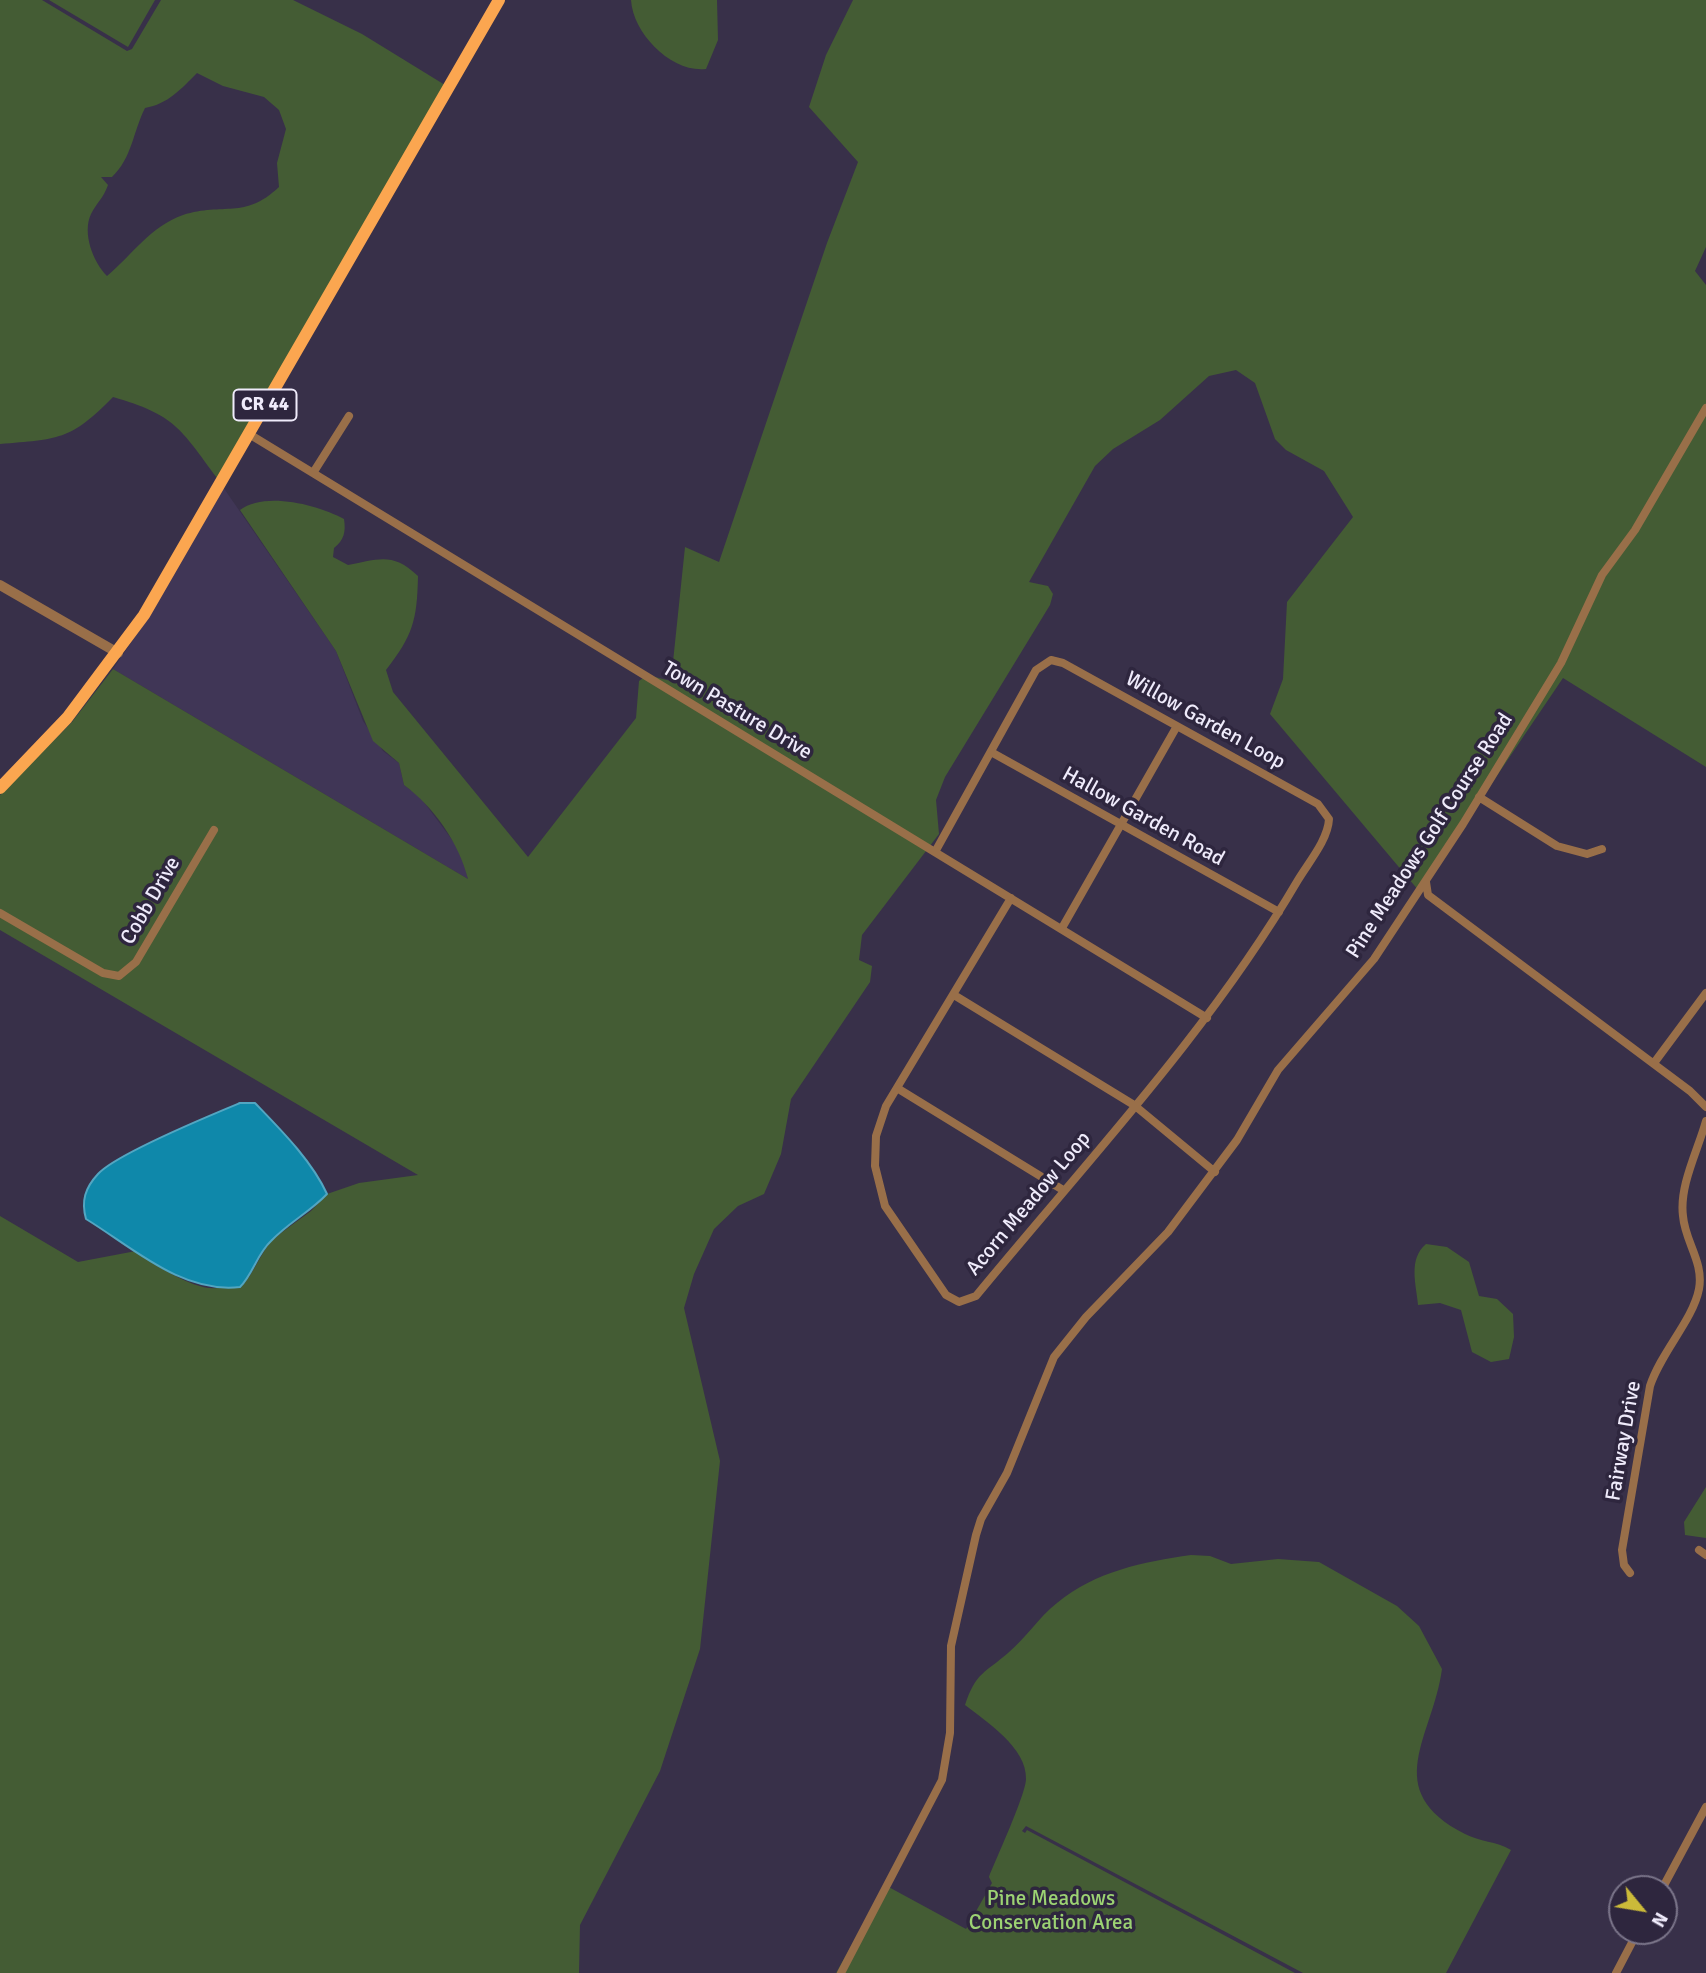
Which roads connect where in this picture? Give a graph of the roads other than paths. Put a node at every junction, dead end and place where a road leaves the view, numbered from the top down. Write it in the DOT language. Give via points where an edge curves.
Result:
graph roads {
  1 [pos="499,0"];
  2 [pos="1706,408"];
  3 [pos="349,416"];
  4 [pos="249,434"];
  5 [pos="313,473"];
  6 [pos="0,585"];
  7 [pos="118,653"];
  8 [pos="1177,726"];
  9 [pos="991,752"];
  10 [pos="0,788"];
  11 [pos="1479,797"];
  12 [pos="1122,825"];
  13 [pos="214,830"];
  14 [pos="1602,849"];
  15 [pos="935,852"];
  16 [pos="1426,882"];
  17 [pos="1011,898"];
  18 [pos="0,912"];
  19 [pos="1279,912"];
  20 [pos="1062,928"];
  21 [pos="1706,993"];
  22 [pos="954,995"];
  23 [pos="1207,1018"];
  24 [pos="1654,1063"];
  25 [pos="897,1088"];
  26 [pos="1134,1105"];
  27 [pos="1706,1107"];
  28 [pos="1706,1121"];
  29 [pos="1215,1172"];
  30 [pos="1063,1190"];
  31 [pos="1630,1573"];
  32 [pos="1706,1807"];
  33 [pos="1670,1875"];
  34 [pos="1631,1945"];
  35 [pos="841,1973"];
  36 [pos="1616,1973"];
  1 -- 4 [label="main road, CR 44"];
  2 -- 11 [label="street, Pine Meadows Golf Course Road" via="1635,530 1606,568 1561,663"];
  3 -- 5 [label="street"];
  4 -- 5 [label="street, Town Pasture Drive"];
  4 -- 7 [label="main road, CR 44"];
  5 -- 15 [label="street, Town Pasture Drive"];
  6 -- 7 [label="street"];
  7 -- 10 [label="main road, CR 44" via="67,718"];
  8 -- 9 [label="street, Willow Garden Loop" via="1051,660 1036,670"];
  8 -- 12 [label="street"];
  8 -- 19 [label="street, Willow Garden Loop" via="1327,813 1326,832"];
  9 -- 12 [label="street, Hallow Garden Road"];
  9 -- 15 [label="street, Willow Garden Loop"];
  11 -- 14 [label="street" via="1557,846 1587,854"];
  11 -- 16 [label="street, Pine Meadows Golf Course Road"];
  12 -- 19 [label="street, Hallow Garden Road"];
  12 -- 20 [label="street"];
  13 -- 18 [label="street, Cobb Drive" via="136,962 119,975 103,973"];
  15 -- 17 [label="street, Town Pasture Drive"];
  16 -- 24 [label="street" via="1428,895"];
  16 -- 29 [label="street, Pine Meadows Golf Course Road" via="1361,977 1278,1070"];
  17 -- 20 [label="street, Town Pasture Drive"];
  17 -- 22 [label="street, Acorn Meadow Loop"];
  19 -- 23 [label="street, Willow Garden Loop"];
  20 -- 23 [label="street, Town Pasture Drive"];
  21 -- 24 [label="street"];
  22 -- 25 [label="street, Acorn Meadow Loop"];
  22 -- 26 [label="street"];
  23 -- 26 [label="street, Acorn Meadow Loop"];
  24 -- 27 [label="street"];
  25 -- 30 [label="street"];
  25 -- 30 [label="street, Acorn Meadow Loop" via="876,1136 878,1186 890,1215 950,1299 962,1302 973,1298"];
  26 -- 29 [label="street"];
  26 -- 30 [label="street, Acorn Meadow Loop"];
  28 -- 31 [label="street, Fairway Drive" via="1682,1213 1698,1262 1700,1285 1650,1386 1622,1550"];
  29 -- 35 [label="street, Pine Meadows Golf Course Road" via="1168,1232 1086,1317 1044,1375 973,1546 951,1646 950,1733 942,1780"];
  32 -- 33 [label="street"];
  34 -- 36 [label="street"];
}
